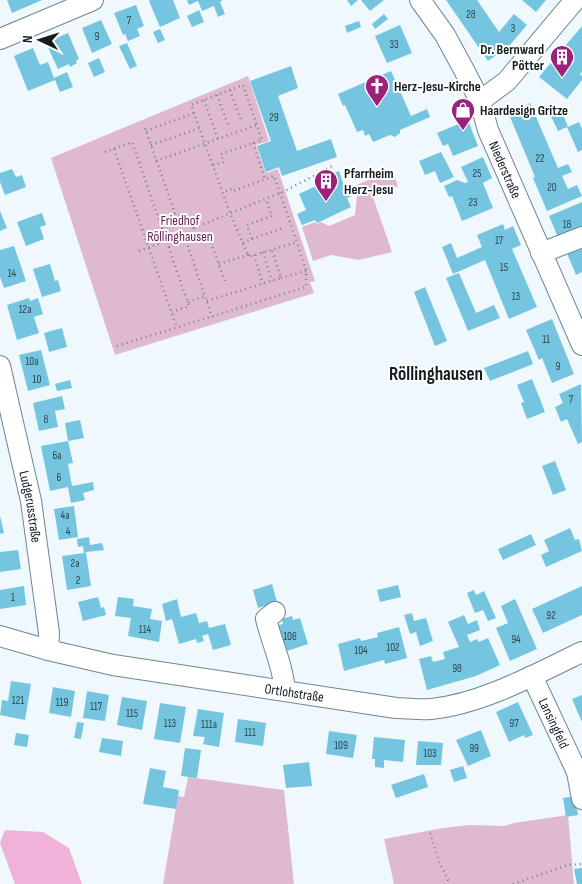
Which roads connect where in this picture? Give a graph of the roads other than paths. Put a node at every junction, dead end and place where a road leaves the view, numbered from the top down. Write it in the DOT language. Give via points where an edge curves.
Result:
graph roads {
  1 [pos="92,0"];
  2 [pos="420,0"];
  3 [pos="576,0"];
  4 [pos="0,39"];
  5 [pos="480,101"];
  6 [pos="582,238"];
  7 [pos="541,253"];
  8 [pos="582,345"];
  9 [pos="0,366"];
  10 [pos="275,612"];
  11 [pos="0,636"];
  12 [pos="48,650"];
  13 [pos="582,652"];
  14 [pos="532,676"];
  15 [pos="285,691"];
  16 [pos="582,799"];
  1 -- 4 [label="street"];
  2 -- 5 [label="street, Niederstraße" via="445,34"];
  3 -- 5 [label="street" via="507,81"];
  5 -- 7 [label="street, Niederstraße" via="488,130"];
  6 -- 7 [label="street"];
  7 -- 8 [label="street, Niederstraße"];
  9 -- 12 [label="street, Ludgerusstraße" via="31,501 49,633"];
  10 -- 15 [label="street" via="266,619 283,673"];
  11 -- 12 [label="street, Ortlohstraße"];
  12 -- 15 [label="street, Ortlohstraße" via="122,667"];
  13 -- 14 [label="street, Ortlohstraße"];
  14 -- 15 [label="street, Ortlohstraße" via="463,702 431,709 396,708"];
  14 -- 16 [label="street, Lansingfeld" via="577,772"];
}
